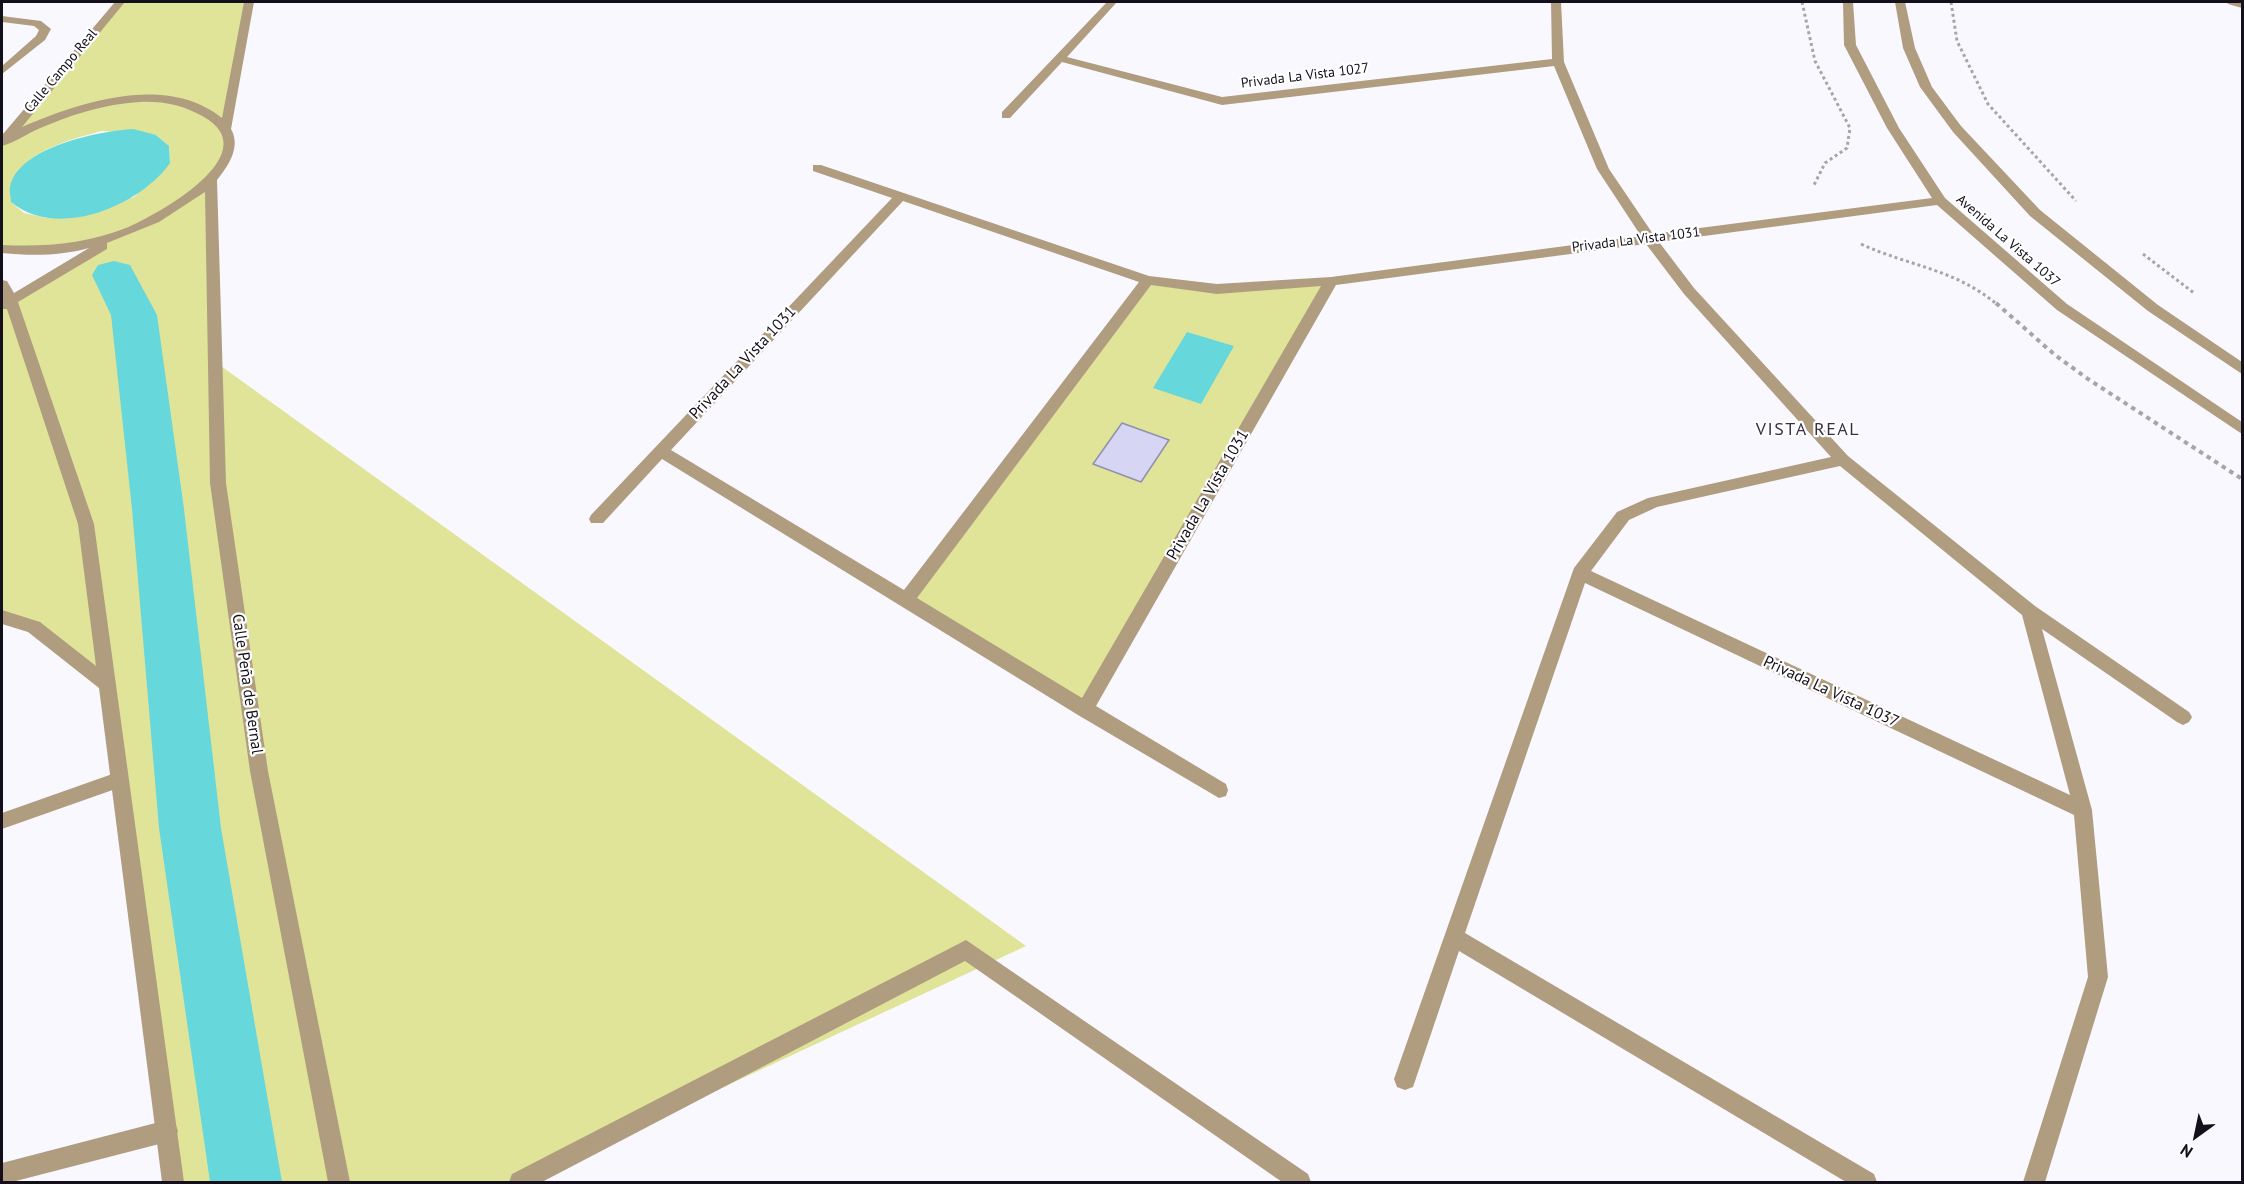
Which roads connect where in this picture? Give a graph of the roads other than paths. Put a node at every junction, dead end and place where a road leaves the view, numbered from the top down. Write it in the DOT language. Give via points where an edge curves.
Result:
graph roads {
  1 [pos="120,2"];
  2 [pos="249,2"];
  3 [pos="1112,2"];
  4 [pos="1848,2"];
  5 [pos="1900,2"];
  6 [pos="2232,2"];
  7 [pos="1552,3"];
  8 [pos="2242,4"];
  9 [pos="2,19"];
  10 [pos="1059,58"];
  11 [pos="1558,62"];
  12 [pos="2,71"];
  13 [pos="1006,115"];
  14 [pos="226,127"];
  15 [pos="2,142"];
  16 [pos="817,168"];
  17 [pos="211,180"];
  18 [pos="900,197"];
  19 [pos="1940,201"];
  20 [pos="121,234"];
  21 [pos="1649,238"];
  22 [pos="2,249"];
  23 [pos="1148,280"];
  24 [pos="1332,281"];
  25 [pos="2,284"];
  26 [pos="6,303"];
  27 [pos="2242,369"];
  28 [pos="2242,429"];
  29 [pos="661,451"];
  30 [pos="1844,460"];
  31 [pos="597,519"];
  32 [pos="1580,573"];
  33 [pos="906,600"];
  34 [pos="2029,611"];
  35 [pos="2,617"];
  36 [pos="109,686"];
  37 [pos="1084,710"];
  38 [pos="2183,717"];
  39 [pos="118,780"];
  40 [pos="1219,790"];
  41 [pos="2083,810"];
  42 [pos="2,821"];
  43 [pos="1454,937"];
  44 [pos="1405,1079"];
  45 [pos="167,1131"];
  46 [pos="2,1174"];
  47 [pos="173,1182"];
  48 [pos="339,1182"];
  49 [pos="520,1182"];
  50 [pos="1300,1182"];
  51 [pos="1866,1182"];
  52 [pos="2034,1182"];
  1 -- 15 [label="street, Calle Campo Real"];
  2 -- 14 [label="street"];
  3 -- 10 [label="street"];
  4 -- 19 [label="street, Avenida La Vista 1037" via="1850,45 1893,128"];
  5 -- 27 [label="street" via="1909,48 1926,87 1957,129 2035,213 2153,308"];
  6 -- 8 [label="street"];
  7 -- 11 [label="street"];
  9 -- 12 [label="street" via="37,23 45,29 41,38"];
  10 -- 11 [label="street, Privada La Vista 1027" via="1222,101"];
  10 -- 13 [label="street"];
  11 -- 21 [label="street" via="1603,169"];
  14 -- 15 [label="street" via="203,108 152,99 110,102 54,117"];
  14 -- 17 [label="street" via="229,143 224,161"];
  16 -- 18 [label="street, Privada La Vista 1031"];
  17 -- 20 [label="street" via="173,210"];
  17 -- 48 [label="street, Calle Peña de Bernal" via="218,483 260,771"];
  18 -- 23 [label="street, Privada La Vista 1031"];
  18 -- 29 [label="street, Privada La Vista 1031"];
  19 -- 21 [label="street, Privada La Vista 1031"];
  19 -- 28 [label="street, Avenida La Vista 1037" via="2061,307"];
  20 -- 22 [label="street" via="80,246 40,251"];
  20 -- 26 [label="street"];
  21 -- 24 [label="street, Privada La Vista 1031"];
  21 -- 30 [label="street" via="1689,291"];
  23 -- 24 [label="street, Privada La Vista 1031" via="1217,289"];
  23 -- 33 [label="street"];
  24 -- 37 [label="street, Privada La Vista 1031"];
  25 -- 26 [label="street"];
  26 -- 36 [label="street" via="86,524"];
  29 -- 31 [label="street, Privada La Vista 1031"];
  29 -- 33 [label="street"];
  30 -- 32 [label="street" via="1654,502 1623,516"];
  30 -- 34 [label="street"];
  32 -- 41 [label="street, Privada La Vista 1037"];
  32 -- 43 [label="street"];
  33 -- 37 [label="street"];
  34 -- 38 [label="street"];
  34 -- 41 [label="street"];
  35 -- 36 [label="street" via="34,627"];
  36 -- 39 [label="street"];
  37 -- 40 [label="street"];
  39 -- 42 [label="street"];
  39 -- 45 [label="street"];
  41 -- 52 [label="street" via="2098,977"];
  43 -- 44 [label="street"];
  43 -- 51 [label="street"];
  45 -- 46 [label="street"];
  45 -- 47 [label="street"];
  49 -- 50 [label="street" via="966,950"];
}
